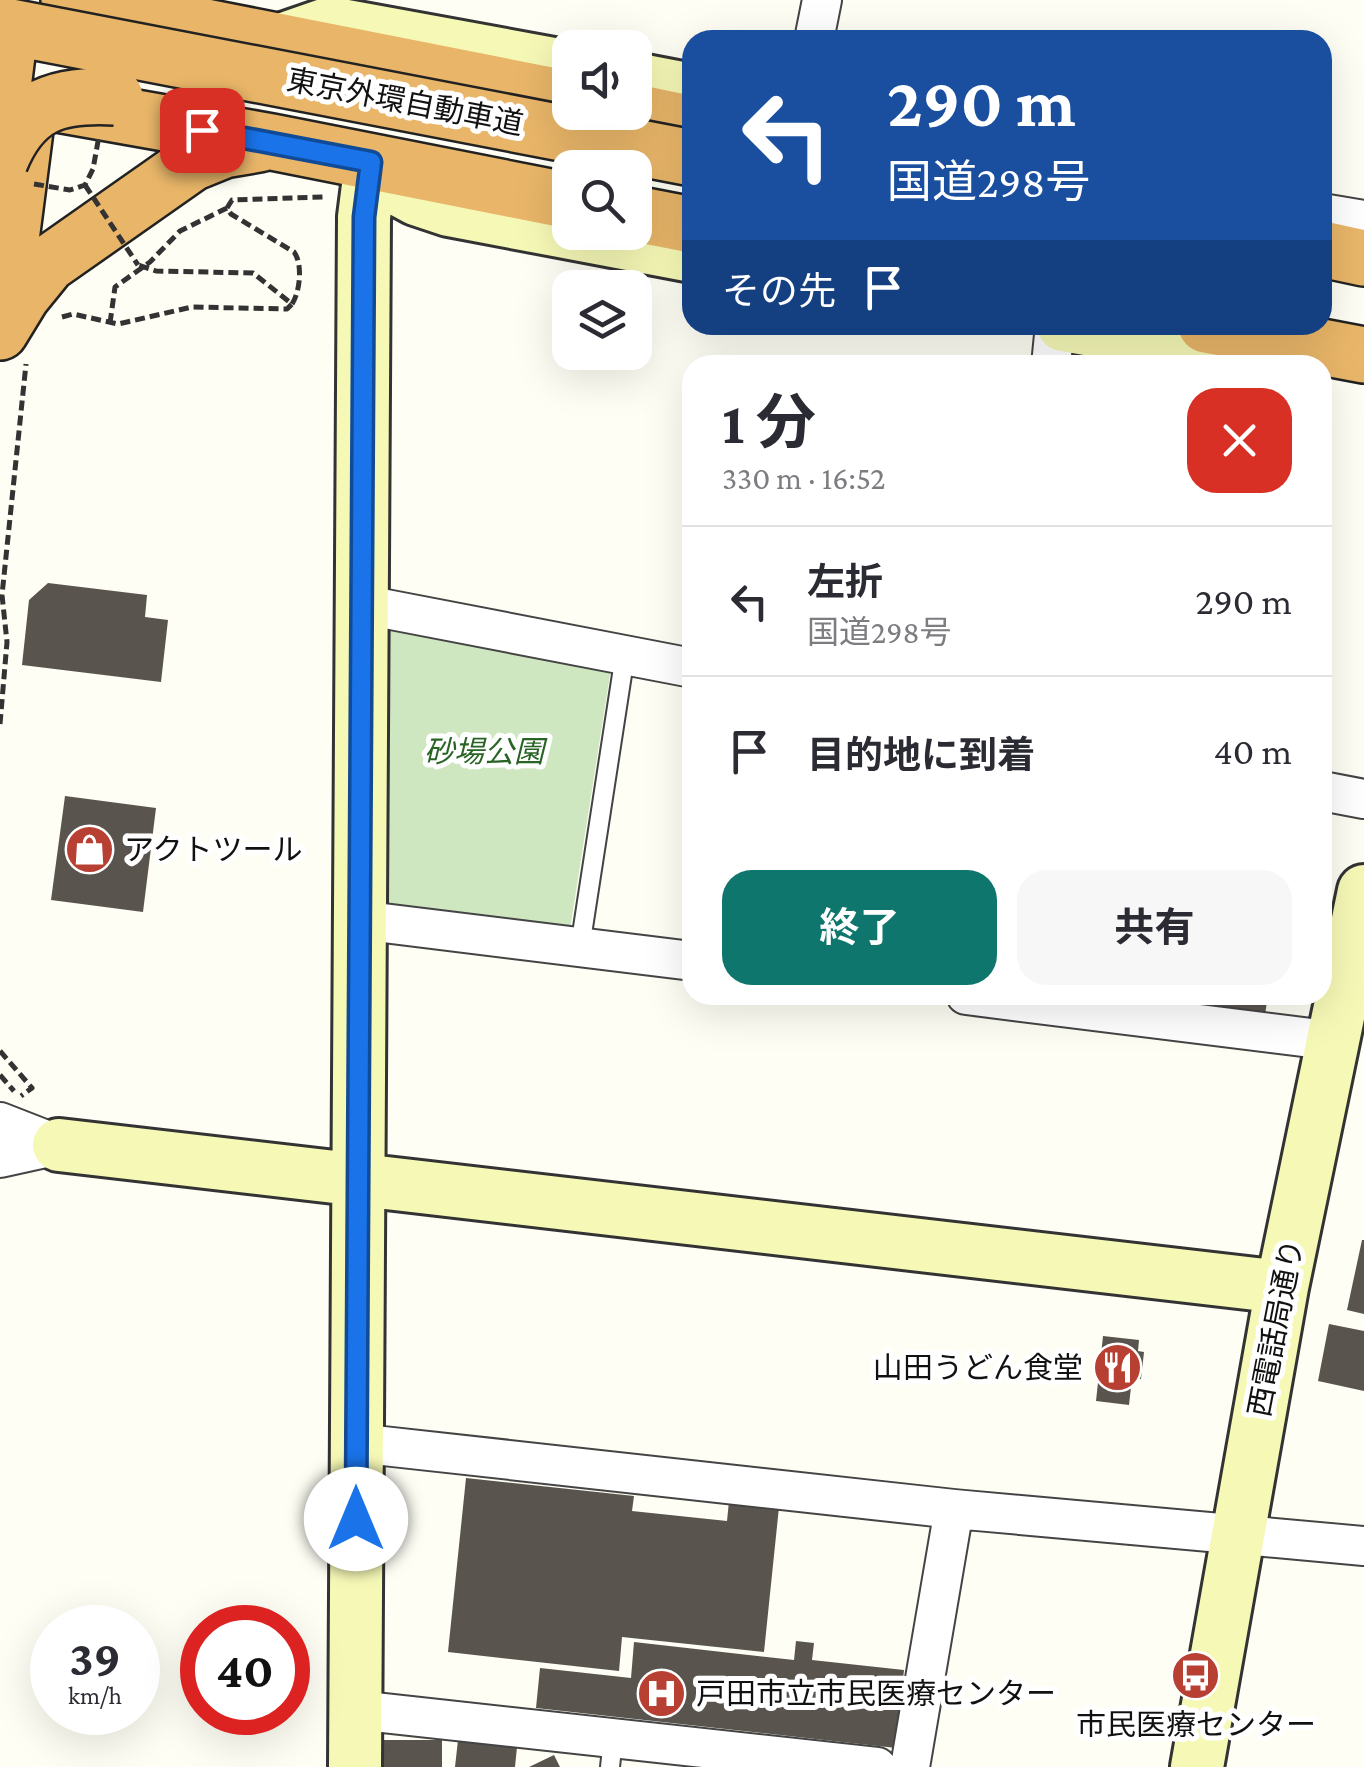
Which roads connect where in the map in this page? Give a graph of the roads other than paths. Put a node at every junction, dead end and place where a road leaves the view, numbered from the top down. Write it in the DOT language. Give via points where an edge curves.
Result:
graph roads {
  1 [pos="66,0"];
  2 [pos="822,0"];
  3 [pos="372,15"];
  4 [pos="816,30"];
  5 [pos="129,31"];
  6 [pos="278,41"];
  7 [pos="9,50"];
  8 [pos="552,62"];
  9 [pos="652,82"];
  10 [pos="682,88"];
  11 [pos="552,95"];
  12 [pos="115,97"];
  13 [pos="652,116"];
  14 [pos="682,122"];
  15 [pos="682,141"];
  16 [pos="272,142"];
  17 [pos="682,156"];
  18 [pos="0,161"];
  19 [pos="552,162"];
  20 [pos="370,168"];
  21 [pos="552,181"];
  22 [pos="652,181"];
  23 [pos="682,187"];
  24 [pos="552,198"];
  25 [pos="652,199"];
  26 [pos="682,205"];
  27 [pos="1332,215"];
  28 [pos="652,217"];
  29 [pos="1364,220"];
  30 [pos="682,223"];
  31 [pos="1332,251"];
  32 [pos="682,254"];
  33 [pos="1364,258"];
  34 [pos="1332,269"];
  35 [pos="1364,274"];
  36 [pos="1332,283"];
  37 [pos="1364,289"];
  38 [pos="1332,316"];
  39 [pos="1364,322"];
  40 [pos="21,330"];
  41 [pos="1120,335"];
  42 [pos="1265,335"];
  43 [pos="1297,335"];
  44 [pos="1332,335"];
  45 [pos="1364,338"];
  46 [pos="1364,355"];
  47 [pos="360,604"];
  48 [pos="625,655"];
  49 [pos="682,666"];
  50 [pos="1332,793"];
  51 [pos="1364,799"];
  52 [pos="1364,891"];
  53 [pos="358,920"];
  54 [pos="580,948"];
  55 [pos="682,960"];
  56 [pos="1049,1005"];
  57 [pos="1335,1040"];
  58 [pos="0,1122"];
  59 [pos="59,1144"];
  60 [pos="0,1158"];
  61 [pos="357,1179"];
  62 [pos="1282,1287"];
  63 [pos="356,1443"];
  64 [pos="954,1509"];
  65 [pos="1239,1534"];
  66 [pos="1364,1546"];
  67 [pos="356,1710"];
  68 [pos="611,1753"];
  69 [pos="355,1767"];
  70 [pos="877,1767"];
  71 [pos="910,1767"];
  72 [pos="1197,1767"];
  1 -- 5 [label="highway" via="85,15"];
  1 -- 6 [label="highway"];
  2 -- 4 [label="street"];
  3 -- 6 [label="street"];
  3 -- 8 [label="street"];
  5 -- 7 [label="highway, bridge" via="46,24"];
  5 -- 15 [label="highway"];
  6 -- 11 [label="highway"];
  7 -- 12 [label="highway, bridge"];
  7 -- 16 [label="highway"];
  7 -- 17 [label="highway, 東京外環自動車道, bridge"];
  7 -- 19 [label="highway, 東京外環自動車道"];
  7 -- 40 [label="highway"];
  9 -- 10 [label="street"];
  12 -- 18 [label="highway, bridge" via="71,96 36,110"];
  12 -- 21 [label="highway"];
  13 -- 14 [label="highway"];
  16 -- 20 [label="highway"];
  16 -- 40 [label="highway" via="192,163 48,264 22,296"];
  20 -- 24 [label="highway"];
  20 -- 32 [label="street" via="416,199 449,210"];
  20 -- 47 [label="street"];
  22 -- 23 [label="highway"];
  25 -- 26 [label="highway"];
  27 -- 29 [label="street"];
  28 -- 30 [label="highway"];
  31 -- 33 [label="highway"];
  34 -- 35 [label="highway"];
  36 -- 37 [label="highway"];
  38 -- 39 [label="highway"];
  41 -- 42 [label="street" via="1214,352"];
  43 -- 46 [label="highway"];
  44 -- 45 [label="highway"];
  47 -- 48 [label="street"];
  47 -- 53 [label="street"];
  48 -- 49 [label="street"];
  48 -- 54 [label="lane"];
  50 -- 51 [label="street"];
  52 -- 57 [label="street, 西電話局通り"];
  53 -- 54 [label="street"];
  53 -- 61 [label="street"];
  54 -- 55 [label="street"];
  56 -- 57 [label="street"];
  57 -- 62 [label="street, 西電話局通り"];
  58 -- 59 [label="street"];
  59 -- 60 [label="street"];
  59 -- 61 [label="street"];
  61 -- 62 [label="street"];
  61 -- 63 [label="street"];
  62 -- 65 [label="street, 西電話局通り"];
  63 -- 64 [label="street"];
  63 -- 67 [label="street"];
  64 -- 65 [label="street"];
  64 -- 71 [label="street"];
  65 -- 66 [label="street"];
  65 -- 72 [label="street, 西電話局通り"];
  67 -- 68 [label="street"];
  67 -- 69 [label="street"];
  68 -- 70 [label="street"];
}
